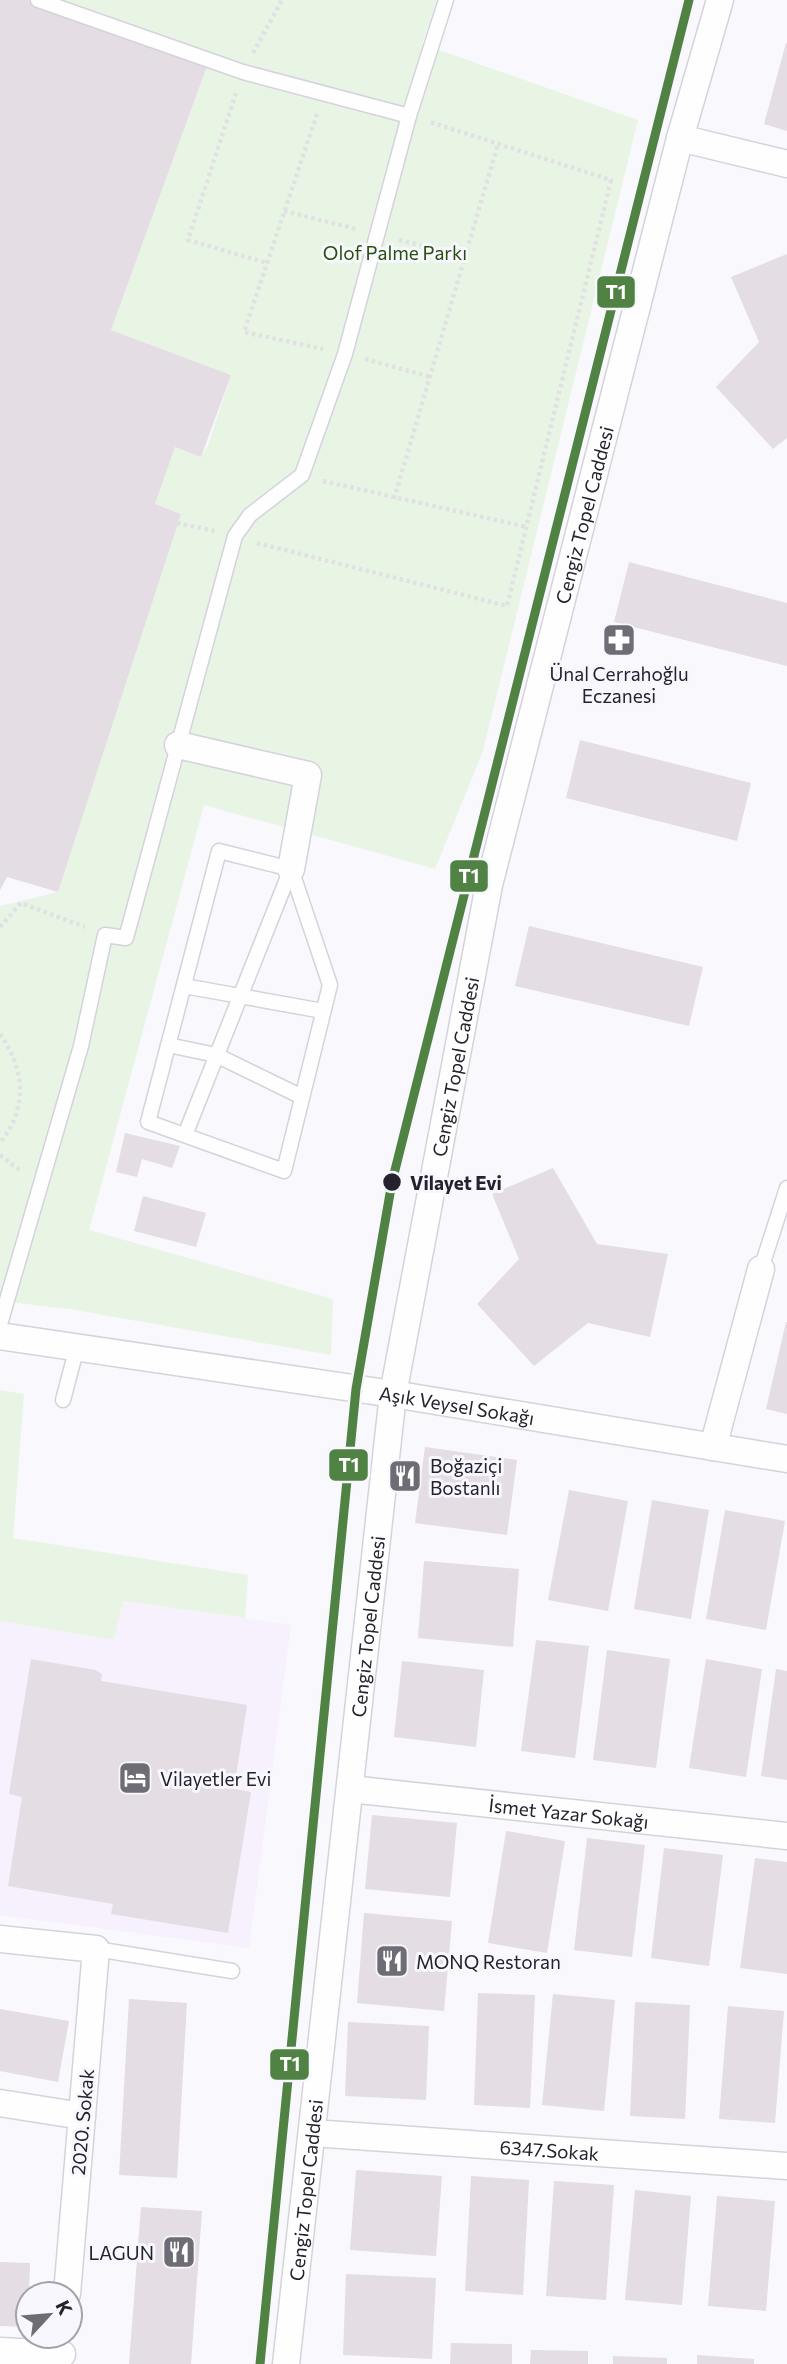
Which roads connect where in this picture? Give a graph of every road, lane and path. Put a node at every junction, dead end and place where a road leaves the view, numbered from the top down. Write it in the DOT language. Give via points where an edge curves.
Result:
graph roads {
  1 [pos="37,0"];
  2 [pos="282,0"];
  3 [pos="446,0"];
  4 [pos="720,0"];
  5 [pos="243,72"];
  6 [pos="324,93"];
  7 [pos="409,116"];
  8 [pos="680,138"];
  9 [pos="498,144"];
  10 [pos="787,164"];
  11 [pos="267,263"];
  12 [pos="345,354"];
  13 [pos="431,377"];
  14 [pos="302,475"];
  15 [pos="394,499"];
  16 [pos="177,523"];
  17 [pos="527,527"];
  18 [pos="235,536"];
  19 [pos="178,745"];
  20 [pos="291,869"];
  21 [pos="0,927"];
  22 [pos="105,935"];
  23 [pos="184,986"];
  24 [pos="239,998"];
  25 [pos="323,1011"];
  26 [pos="0,1034"];
  27 [pos="168,1045"];
  28 [pos="216,1055"];
  29 [pos="302,1097"];
  30 [pos="185,1135"];
  31 [pos="0,1143"];
  32 [pos="787,1188"];
  33 [pos="781,1228"];
  34 [pos="761,1269"];
  35 [pos="0,1324"];
  36 [pos="0,1336"];
  37 [pos="77,1347"];
  38 [pos="393,1394"];
  39 [pos="63,1400"];
  40 [pos="712,1447"];
  41 [pos="787,1459"];
  42 [pos="350,1789"];
  43 [pos="787,1836"];
  44 [pos="0,1939"];
  45 [pos="96,1949"];
  46 [pos="232,1971"];
  47 [pos="0,2104"];
  48 [pos="82,2116"];
  49 [pos="313,2133"];
  50 [pos="787,2166"];
  51 [pos="68,2280"];
  52 [pos="0,2351"];
  53 [pos="62,2351"];
  54 [pos="286,2364"];
  1 -- 5 [label="lane"];
  2 -- 5 [label="path"];
  3 -- 7 [label="lane"];
  4 -- 8 [label="street, Cengiz Topel Caddesi"];
  5 -- 6 [label="lane"];
  5 -- 11 [label="path" via="188,240"];
  6 -- 7 [label="lane"];
  6 -- 11 [label="path"];
  7 -- 9 [label="path"];
  7 -- 12 [label="lane"];
  8 -- 10 [label="street"];
  8 -- 38 [label="street, Cengiz Topel Caddesi" via="489,885"];
  9 -- 13 [label="path"];
  9 -- 17 [label="path" via="611,180"];
  11 -- 12 [label="path" via="244,332"];
  12 -- 13 [label="path"];
  12 -- 14 [label="lane"];
  13 -- 15 [label="path"];
  14 -- 15 [label="path"];
  14 -- 18 [label="lane" via="250,515"];
  15 -- 17 [label="path"];
  16 -- 18 [label="path"];
  17 -- 18 [label="path" via="507,606"];
  18 -- 19 [label="lane"];
  19 -- 20 [label="street" via="308,775"];
  19 -- 22 [label="lane" via="126,938"];
  20 -- 23 [label="lane" via="219,851"];
  20 -- 24 [label="lane"];
  20 -- 25 [label="lane" via="330,985"];
  21 -- 22 [label="path" via="21,902"];
  22 -- 35 [label="lane" via="81,1046"];
  23 -- 24 [label="lane"];
  23 -- 27 [label="lane"];
  24 -- 25 [label="lane"];
  24 -- 28 [label="lane"];
  25 -- 29 [label="lane"];
  26 -- 31 [label="path" via="13,1053 21,1078 20,1105"];
  27 -- 28 [label="lane"];
  27 -- 30 [label="lane" via="148,1122"];
  28 -- 29 [label="lane"];
  28 -- 30 [label="lane"];
  29 -- 30 [label="lane" via="284,1171"];
  32 -- 33 [label="lane"];
  33 -- 34 [label="lane"];
  34 -- 40 [label="street"];
  36 -- 37 [label="street, Aşık Veysel Sokağı"];
  37 -- 38 [label="street, Aşık Veysel Sokağı"];
  37 -- 39 [label="lane"];
  38 -- 40 [label="street, Aşık Veysel Sokağı"];
  38 -- 42 [label="street, Cengiz Topel Caddesi"];
  40 -- 41 [label="street, Aşık Veysel Sokağı"];
  42 -- 43 [label="street, İsmet Yazar Sokağı"];
  42 -- 49 [label="street, Cengiz Topel Caddesi"];
  44 -- 45 [label="street"];
  45 -- 46 [label="lane"];
  45 -- 48 [label="street, 2020. Sokak"];
  47 -- 48 [label="street"];
  48 -- 51 [label="street, 2020. Sokak"];
  49 -- 50 [label="street, 6347.Sokak"];
  49 -- 54 [label="street, Cengiz Topel Caddesi"];
  52 -- 53 [label="street"];
}
